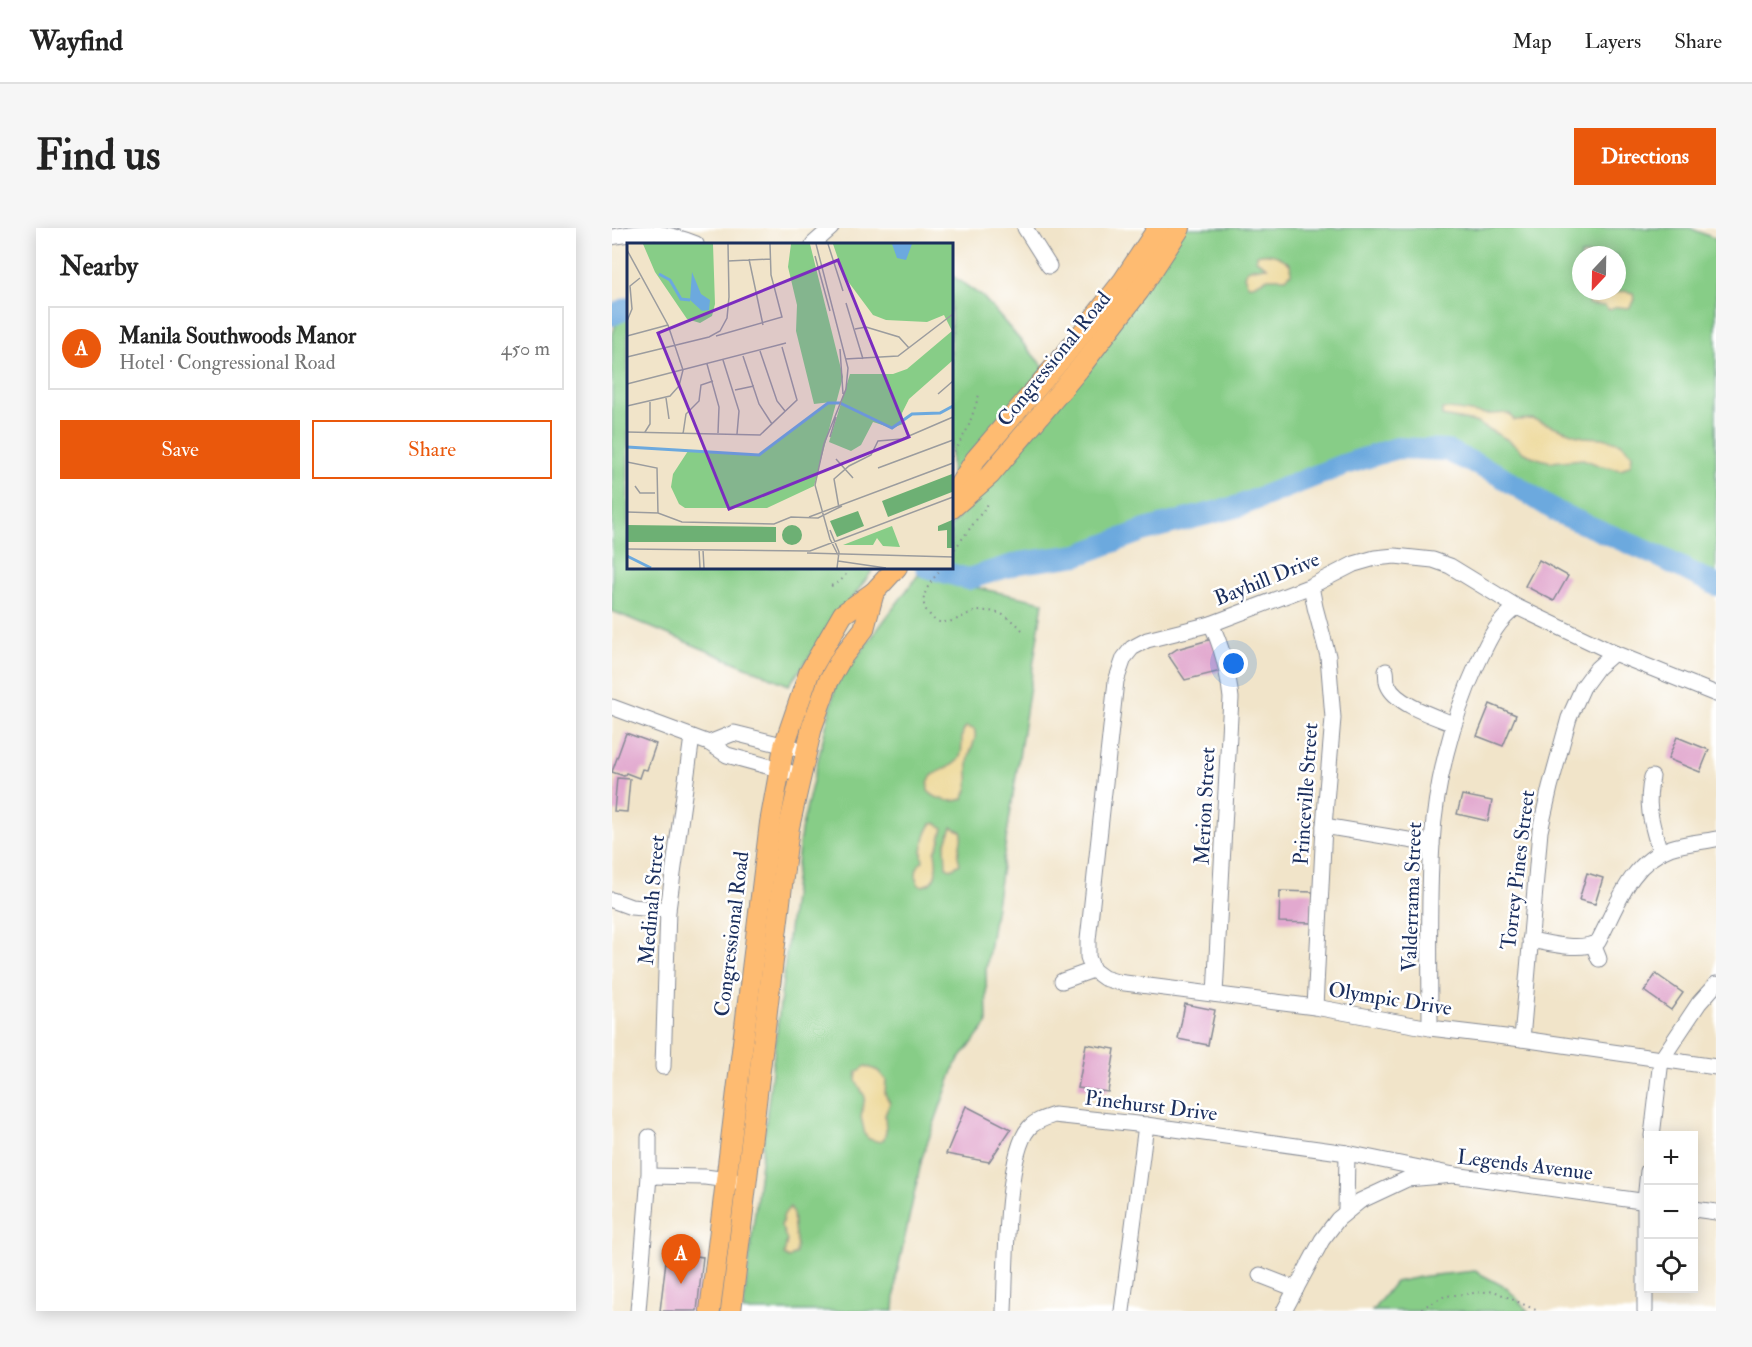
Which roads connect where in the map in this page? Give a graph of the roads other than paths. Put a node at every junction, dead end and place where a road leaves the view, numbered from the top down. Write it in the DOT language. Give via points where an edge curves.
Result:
graph roads {
  1 [pos="831,228"];
  2 [pos="1025,228"];
  3 [pos="1158,228"];
  4 [pos="1179,228"];
  5 [pos="612,237"];
  6 [pos="693,243"];
  7 [pos="814,243"];
  8 [pos="1049,266"];
  9 [pos="952,496"];
  10 [pos="952,508"];
  11 [pos="897,568"];
  12 [pos="1311,586"];
  13 [pos="874,592"];
  14 [pos="1517,608"];
  15 [pos="1211,624"];
  16 [pos="1614,653"];
  17 [pos="1386,671"];
  18 [pos="1716,694"];
  19 [pos="612,707"];
  20 [pos="1453,724"];
  21 [pos="692,737"];
  22 [pos="709,743"];
  23 [pos="784,746"];
  24 [pos="806,751"];
  25 [pos="780,770"];
  26 [pos="801,774"];
  27 [pos="1652,777"];
  28 [pos="1323,826"];
  29 [pos="1716,839"];
  30 [pos="1432,844"];
  31 [pos="1660,852"];
  32 [pos="612,900"];
  33 [pos="668,910"];
  34 [pos="1530,940"];
  35 [pos="1093,970"];
  36 [pos="1062,981"];
  37 [pos="1716,984"];
  38 [pos="1215,994"];
  39 [pos="1315,1007"];
  40 [pos="1430,1028"];
  41 [pos="1522,1039"];
  42 [pos="1660,1060"];
  43 [pos="663,1067"];
  44 [pos="1716,1067"];
  45 [pos="1146,1125"];
  46 [pos="1653,1131"];
  47 [pos="649,1137"];
  48 [pos="1347,1153"];
  49 [pos="1454,1175"];
  50 [pos="649,1176"];
  51 [pos="727,1179"];
  52 [pos="747,1182"];
  53 [pos="1644,1202"];
  54 [pos="1698,1210"];
  55 [pos="1346,1211"];
  56 [pos="1716,1212"];
  57 [pos="1646,1239"];
  58 [pos="1260,1275"];
  59 [pos="1296,1289"];
  60 [pos="638,1311"];
  61 [pos="710,1311"];
  62 [pos="731,1311"];
  63 [pos="1004,1311"];
  64 [pos="1122,1311"];
  65 [pos="1284,1311"];
  66 [pos="1645,1311"];
  1 -- 7 [label="street"];
  2 -- 8 [label="street"];
  3 -- 9 [label="main road, Congressional Road" via="1123,281 975,460"];
  4 -- 10 [label="main road, Congressional Road" via="1139,291 1079,369 990,475"];
  5 -- 6 [label="street" via="657,232"];
  11 -- 13 [label="main road, Congressional Road"];
  12 -- 14 [label="street, Bayhill Drive" via="1354,564 1375,558 1413,556 1450,566"];
  12 -- 15 [label="street, Bayhill Drive"];
  12 -- 28 [label="street, Princeville Street" via="1332,684"];
  13 -- 23 [label="main road, Congressional Road" via="843,614 822,648 809,673"];
  13 -- 24 [label="main road, Congressional Road" via="864,629 828,682"];
  14 -- 16 [label="street, Bayhill Drive"];
  14 -- 20 [label="street, Valderrama Street" via="1504,616 1495,629"];
  15 -- 35 [label="street, Bayhill Drive" via="1147,640 1132,648 1120,668 1088,940"];
  15 -- 38 [label="street, Merion Street" via="1228,671 1231,698"];
  16 -- 18 [label="street, Bayhill Drive"];
  16 -- 34 [label="street, Torrey Pines Street" via="1583,687 1559,750 1540,831"];
  17 -- 20 [label="street" via="1388,685 1395,695"];
  19 -- 21 [label="street"];
  20 -- 30 [label="street, Valderrama Street"];
  21 -- 22 [label="street"];
  21 -- 33 [label="street, Medinah Street"];
  22 -- 23 [label="street" via="734,733"];
  22 -- 25 [label="street" via="727,755"];
  23 -- 24 [label="street"];
  23 -- 25 [label="main road, Congressional Road"];
  24 -- 26 [label="main road, Congressional Road"];
  25 -- 26 [label="street"];
  25 -- 51 [label="main road, Congressional Road" via="770,823"];
  26 -- 52 [label="main road, Congressional Road" via="789,827"];
  27 -- 31 [label="street" via="1648,809"];
  28 -- 30 [label="street"];
  28 -- 39 [label="street, Princeville Street"];
  29 -- 31 [label="street"];
  30 -- 40 [label="street, Valderrama Street"];
  31 -- 34 [label="street" via="1635,873 1618,900 1596,952"];
  32 -- 33 [label="street" via="631,907"];
  33 -- 43 [label="street, Medinah Street"];
  34 -- 41 [label="street, Torrey Pines Street"];
  35 -- 36 [label="street"];
  35 -- 38 [label="street, Olympic Drive" via="1117,982"];
  37 -- 42 [label="street"];
  38 -- 39 [label="street, Olympic Drive"];
  39 -- 40 [label="street, Olympic Drive"];
  40 -- 41 [label="street, Olympic Drive"];
  41 -- 42 [label="street, Olympic Drive"];
  42 -- 44 [label="street, Olympic Drive"];
  42 -- 46 [label="street"];
  45 -- 48 [label="street, Pinehurst Drive"];
  45 -- 63 [label="street, Pinehurst Drive" via="1053,1115 1029,1128 1015,1158 1012,1179"];
  45 -- 64 [label="street"];
  47 -- 50 [label="street"];
  48 -- 49 [label="street, Pinehurst Drive"];
  48 -- 55 [label="street"];
  49 -- 53 [label="street, Legends Avenue"];
  49 -- 55 [label="street, Legends Avenue" via="1407,1179"];
  50 -- 51 [label="street"];
  50 -- 60 [label="street"];
  51 -- 52 [label="street"];
  51 -- 61 [label="main road, Congressional Road"];
  52 -- 62 [label="main road, Congressional Road"];
  54 -- 56 [label="street"];
  55 -- 59 [label="street, Legends Avenue" via="1322,1240"];
  57 -- 66 [label="street"];
  58 -- 59 [label="street"];
  59 -- 65 [label="street, Legends Avenue"];
}
